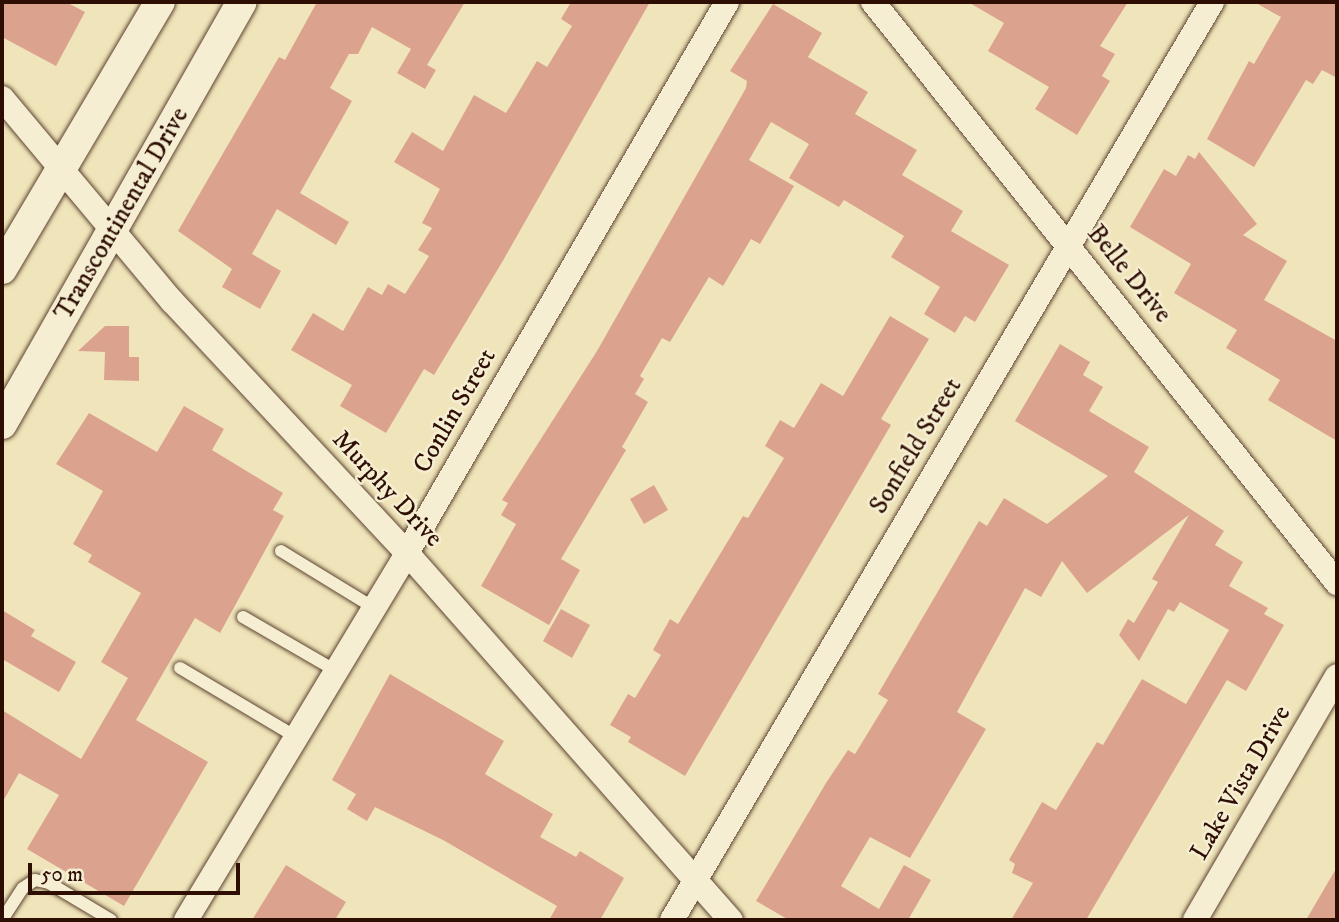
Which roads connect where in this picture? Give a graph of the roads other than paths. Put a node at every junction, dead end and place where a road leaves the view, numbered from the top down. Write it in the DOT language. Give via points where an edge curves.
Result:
graph roads {
  1 [pos="160,2"];
  2 [pos="242,2"];
  3 [pos="727,2"];
  4 [pos="873,2"];
  5 [pos="1212,2"];
  6 [pos="2,97"];
  7 [pos="63,166"];
  8 [pos="114,230"];
  9 [pos="1069,246"];
  10 [pos="5,255"];
  11 [pos="2,424"];
  12 [pos="281,551"];
  13 [pos="407,553"];
  14 [pos="1337,583"];
  15 [pos="374,608"];
  16 [pos="243,617"];
  17 [pos="180,668"];
  18 [pos="336,671"];
  19 [pos="1337,676"];
  20 [pos="296,737"];
  21 [pos="695,880"];
  22 [pos="2,920"];
  23 [pos="111,920"];
  24 [pos="186,920"];
  25 [pos="672,920"];
  26 [pos="731,920"];
  27 [pos="1195,920"];
  1 -- 7 [label="street"];
  2 -- 8 [label="street, Transcontinental Drive"];
  3 -- 13 [label="street, Conlin Street"];
  4 -- 9 [label="street, Belle Drive"];
  5 -- 9 [label="street, Sonfield Street"];
  6 -- 7 [label="street, Murphy Drive"];
  7 -- 8 [label="street, Murphy Drive"];
  7 -- 10 [label="street"];
  8 -- 11 [label="street, Transcontinental Drive"];
  8 -- 13 [label="street, Murphy Drive" via="172,301"];
  9 -- 14 [label="street, Belle Drive"];
  9 -- 21 [label="street, Sonfield Street"];
  12 -- 15 [label="lane"];
  13 -- 15 [label="street, Conlin Street"];
  13 -- 21 [label="street, Murphy Drive"];
  15 -- 18 [label="street, Conlin Street"];
  16 -- 18 [label="lane"];
  17 -- 20 [label="lane"];
  18 -- 20 [label="street, Conlin Street"];
  19 -- 27 [label="street, Lake Vista Drive"];
  20 -- 24 [label="street, Conlin Street"];
  21 -- 25 [label="street, Sonfield Street"];
  21 -- 26 [label="street, Murphy Drive"];
  22 -- 23 [label="lane" via="23,888 35,880 49,883"];
}
